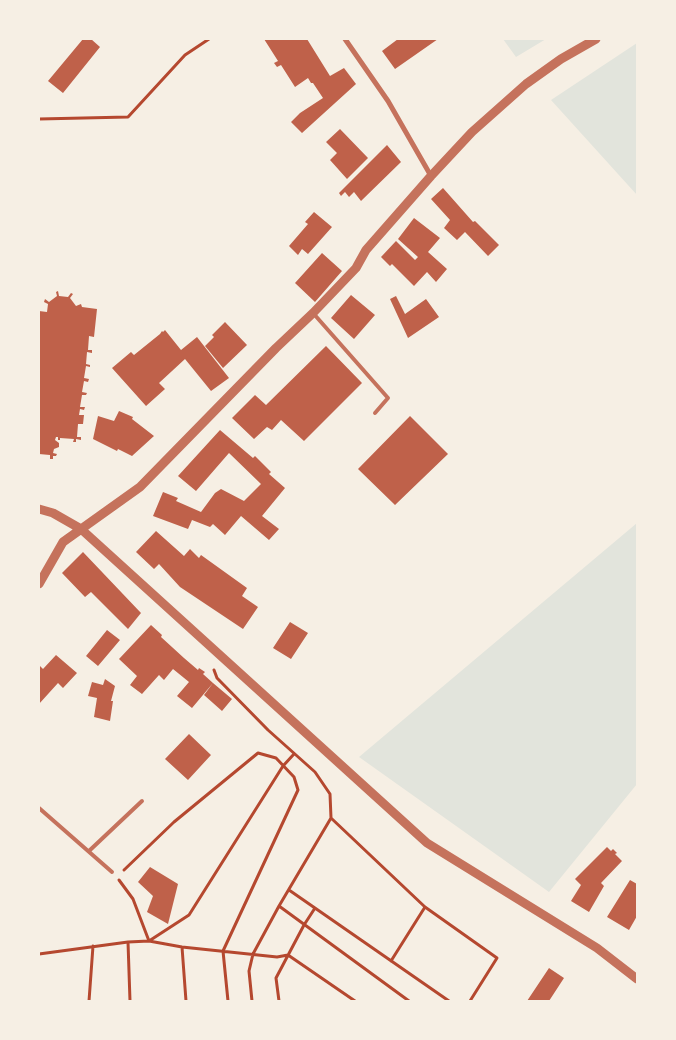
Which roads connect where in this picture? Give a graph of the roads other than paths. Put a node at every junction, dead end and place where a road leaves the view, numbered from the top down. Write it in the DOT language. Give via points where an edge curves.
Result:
graph roads {
  1 [pos="345,39"];
  2 [pos="596,39"];
  3 [pos="431,176"];
  4 [pos="313,314"];
  5 [pos="375,413"];
  6 [pos="39,509"];
  7 [pos="81,529"];
  8 [pos="39,584"];
  9 [pos="142,801"];
  10 [pos="39,808"];
  11 [pos="89,851"];
  12 [pos="112,872"];
  13 [pos="637,979"];
  1 -- 3 [label="street" via="388,101"];
  2 -- 3 [label="street" via="526,84 472,132"];
  3 -- 4 [label="street" via="366,250 356,268"];
  4 -- 5 [label="lane" via="388,398"];
  4 -- 7 [label="street" via="140,487"];
  6 -- 7 [label="street"];
  7 -- 8 [label="street" via="63,542"];
  7 -- 13 [label="street" via="427,843 597,948"];
  9 -- 11 [label="lane"];
  10 -- 11 [label="lane"];
  11 -- 12 [label="lane"];
}
